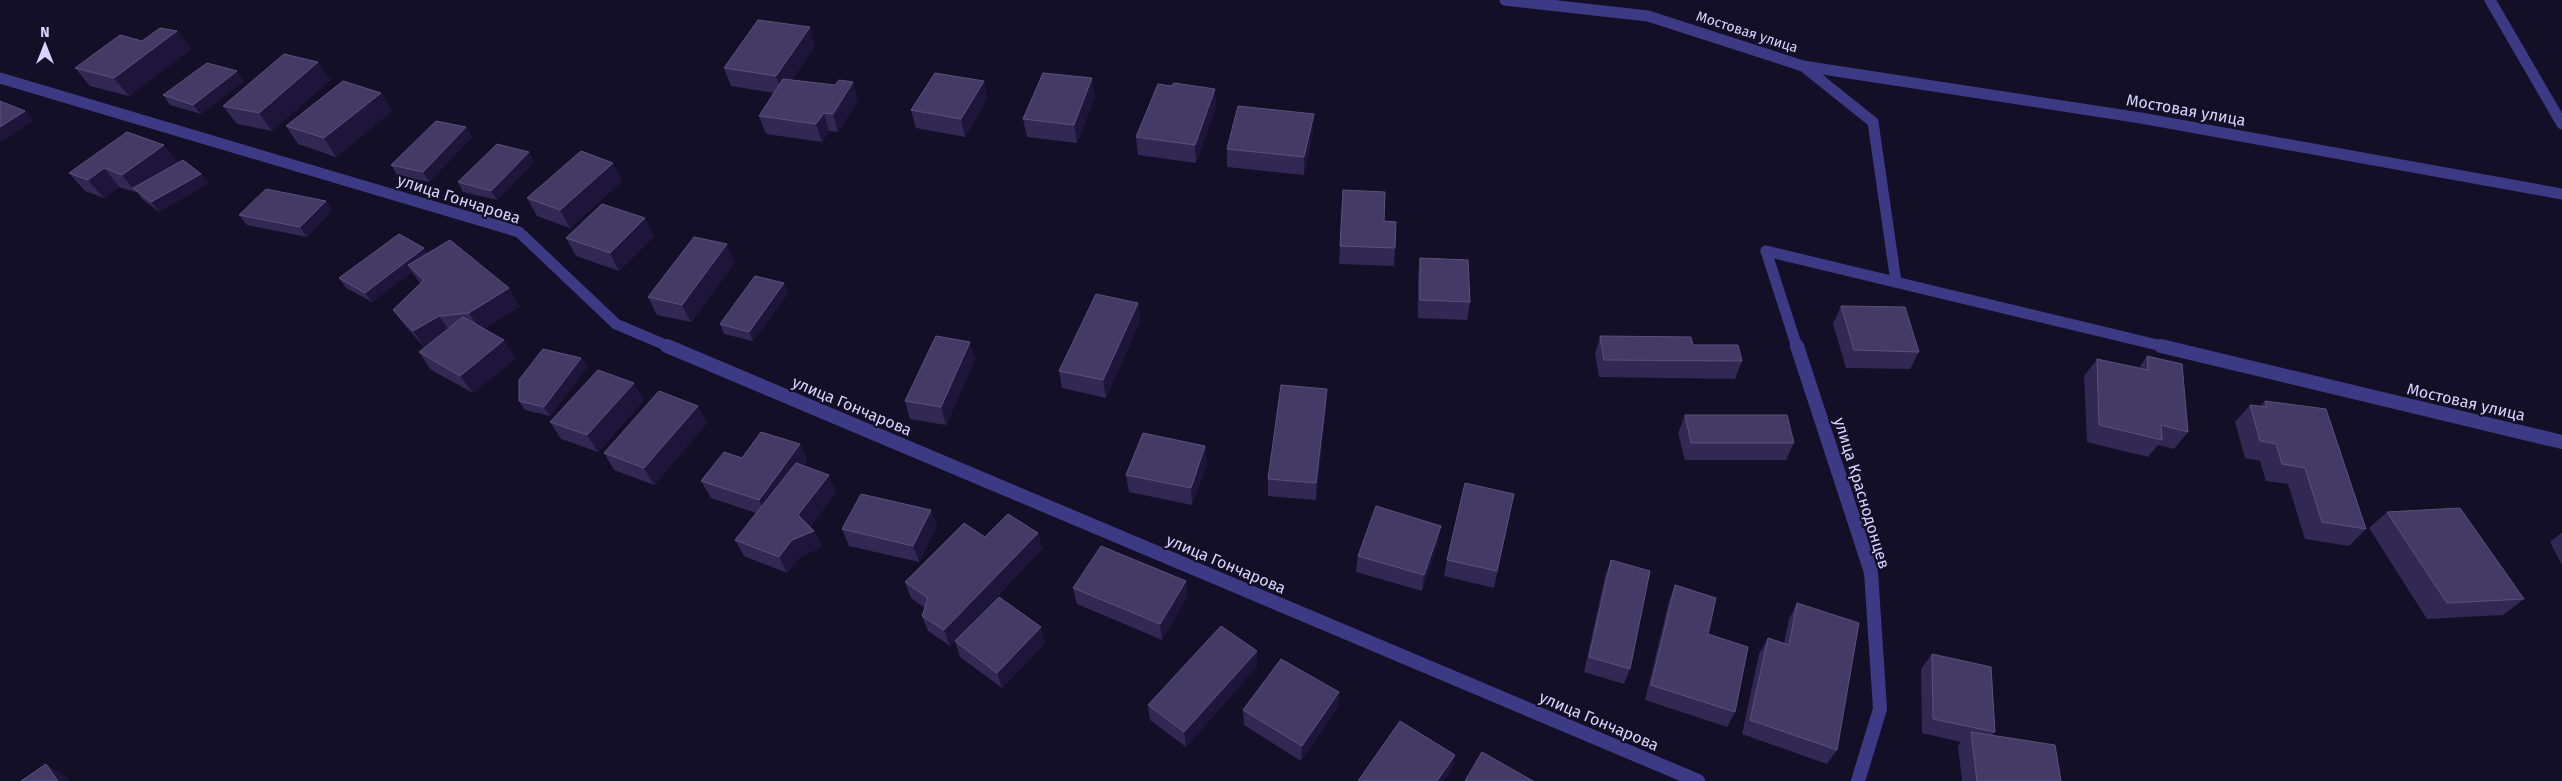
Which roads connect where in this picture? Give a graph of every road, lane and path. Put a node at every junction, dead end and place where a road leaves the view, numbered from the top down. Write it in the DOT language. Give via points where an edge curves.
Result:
graph roads {
  1 [pos="1504,0"];
  2 [pos="2490,0"];
  3 [pos="1803,66"];
  4 [pos="0,78"];
  5 [pos="2562,124"];
  6 [pos="2562,194"];
  7 [pos="1766,251"];
  8 [pos="1896,282"];
  9 [pos="2562,442"];
  10 [pos="1698,781"];
  11 [pos="1858,781"];
  1 -- 3 [label="street, Мостовая улица" via="1648,16"];
  2 -- 5 [label="street"];
  3 -- 6 [label="street, Мостовая улица" via="2141,118"];
  3 -- 8 [label="street, Мостовая улица" via="1873,122"];
  4 -- 10 [label="street, улица Гончарова" via="519,232 616,324"];
  7 -- 8 [label="street, Мостовая улица"];
  7 -- 11 [label="street, улица Краснодонцев" via="1871,572 1880,709"];
  8 -- 9 [label="street, Мостовая улица"];
}
